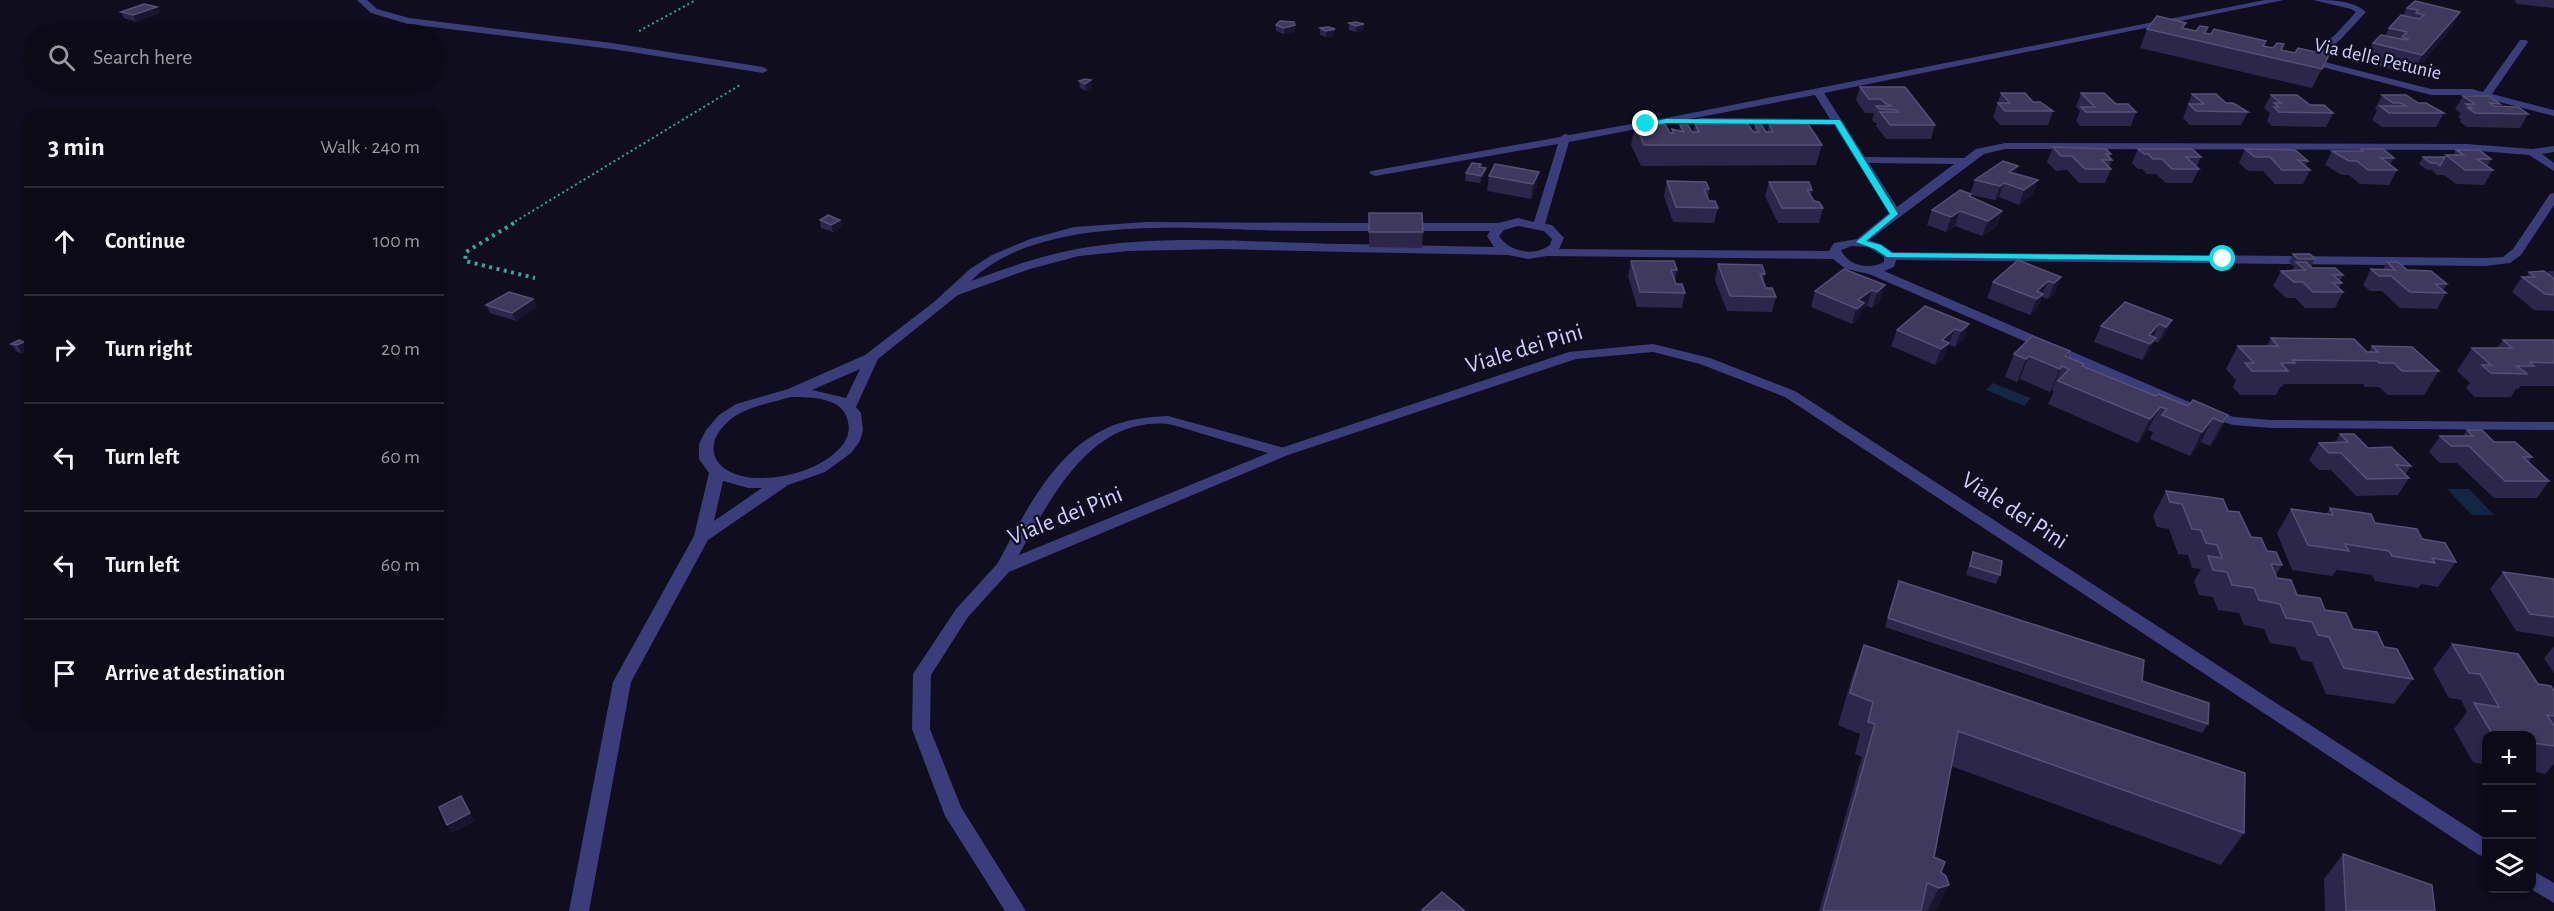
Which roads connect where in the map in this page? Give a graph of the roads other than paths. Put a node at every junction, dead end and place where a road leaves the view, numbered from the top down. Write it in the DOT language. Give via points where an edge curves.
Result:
graph roads {
  1 [pos="362,0"];
  2 [pos="2279,0"];
  3 [pos="2318,0"];
  4 [pos="2159,23"];
  5 [pos="432,24"];
  6 [pos="444,25"];
  7 [pos="2182,29"];
  8 [pos="2523,42"];
  9 [pos="2297,58"];
  10 [pos="2309,61"];
  11 [pos="763,70"];
  12 [pos="1818,91"];
  13 [pos="2486,96"];
  14 [pos="2554,113"];
  15 [pos="1666,121"];
  16 [pos="1838,122"];
  17 [pos="1566,137"];
  18 [pos="2554,149"];
  19 [pos="2532,152"];
  20 [pos="1861,160"];
  21 [pos="1965,161"];
  22 [pos="2554,168"];
  23 [pos="1375,173"];
  24 [pos="2554,196"];
  25 [pos="1894,214"];
  26 [pos="1539,225"];
  27 [pos="1500,227"];
  28 [pos="1860,242"];
  29 [pos="1507,251"];
  30 [pos="1548,252"];
  31 [pos="1836,255"];
  32 [pos="1890,256"];
  33 [pos="1871,270"];
  34 [pos="952,294"];
  35 [pos="872,357"];
  36 [pos="791,393"];
  37 [pos="849,407"];
  38 [pos="2554,426"];
  39 [pos="1283,452"];
  40 [pos="717,472"];
  41 [pos="783,482"];
  42 [pos="702,536"];
  43 [pos="1003,568"];
  44 [pos="2482,846"];
  45 [pos="2536,882"];
  46 [pos="2554,894"];
  47 [pos="579,911"];
  48 [pos="1016,911"];
  1 -- 5 [label="street" via="374,11"];
  2 -- 4 [label="street"];
  3 -- 10 [label="street" via="2361,12"];
  4 -- 7 [label="street"];
  4 -- 12 [label="street"];
  6 -- 11 [label="street"];
  8 -- 13 [label="street"];
  9 -- 10 [label="street, Via delle Petunie"];
  10 -- 13 [label="street, Via delle Petunie" via="2431,92"];
  12 -- 15 [label="street"];
  12 -- 16 [label="street"];
  13 -- 14 [label="street, Via delle Petunie"];
  15 -- 16 [label="street"];
  15 -- 17 [label="street"];
  16 -- 20 [label="street"];
  17 -- 23 [label="street"];
  17 -- 26 [label="street"];
  18 -- 19 [label="street"];
  19 -- 21 [label="street" via="2468,147 2005,146 1980,151"];
  19 -- 22 [label="street"];
  20 -- 21 [label="street"];
  20 -- 25 [label="street"];
  21 -- 25 [label="street"];
  24 -- 32 [label="street" via="2517,252 2506,260 2485,262"];
  25 -- 28 [label="street"];
  26 -- 27 [label="street" via="1518,222"];
  26 -- 30 [label="street" via="1558,238 1554,249"];
  27 -- 29 [label="street" via="1493,236"];
  27 -- 34 [label="street" via="1167,224 1076,231 1005,253 975,271"];
  28 -- 31 [label="street" via="1838,246"];
  28 -- 32 [label="street" via="1878,247"];
  29 -- 30 [label="street" via="1528,255"];
  29 -- 34 [label="street" via="1169,247 1096,250 1022,266"];
  30 -- 31 [label="street"];
  31 -- 33 [label="street" via="1845,264"];
  32 -- 33 [label="street" via="1886,268"];
  33 -- 38 [label="street" via="2189,407 2233,421"];
  34 -- 35 [label="street"];
  35 -- 36 [label="street"];
  35 -- 37 [label="street"];
  36 -- 37 [label="street" via="814,393"];
  36 -- 40 [label="street" via="744,405 725,417 705,446 707,460"];
  37 -- 41 [label="street" via="856,419 856,434 847,449 816,471"];
  39 -- 43 [label="street, Viale dei Pini"];
  39 -- 43 [label="street" via="1168,420 1149,419 1121,426 1083,447 1043,496"];
  39 -- 44 [label="street, Viale dei Pini" via="1574,355 1653,348 1706,361 1790,394"];
  40 -- 41 [label="street" via="758,484"];
  40 -- 42 [label="street"];
  41 -- 42 [label="street"];
  42 -- 47 [label="street" via="622,682"];
  43 -- 48 [label="street, Viale dei Pini" via="962,614 922,674 921,729 952,810"];
  45 -- 46 [label="street"];
}
